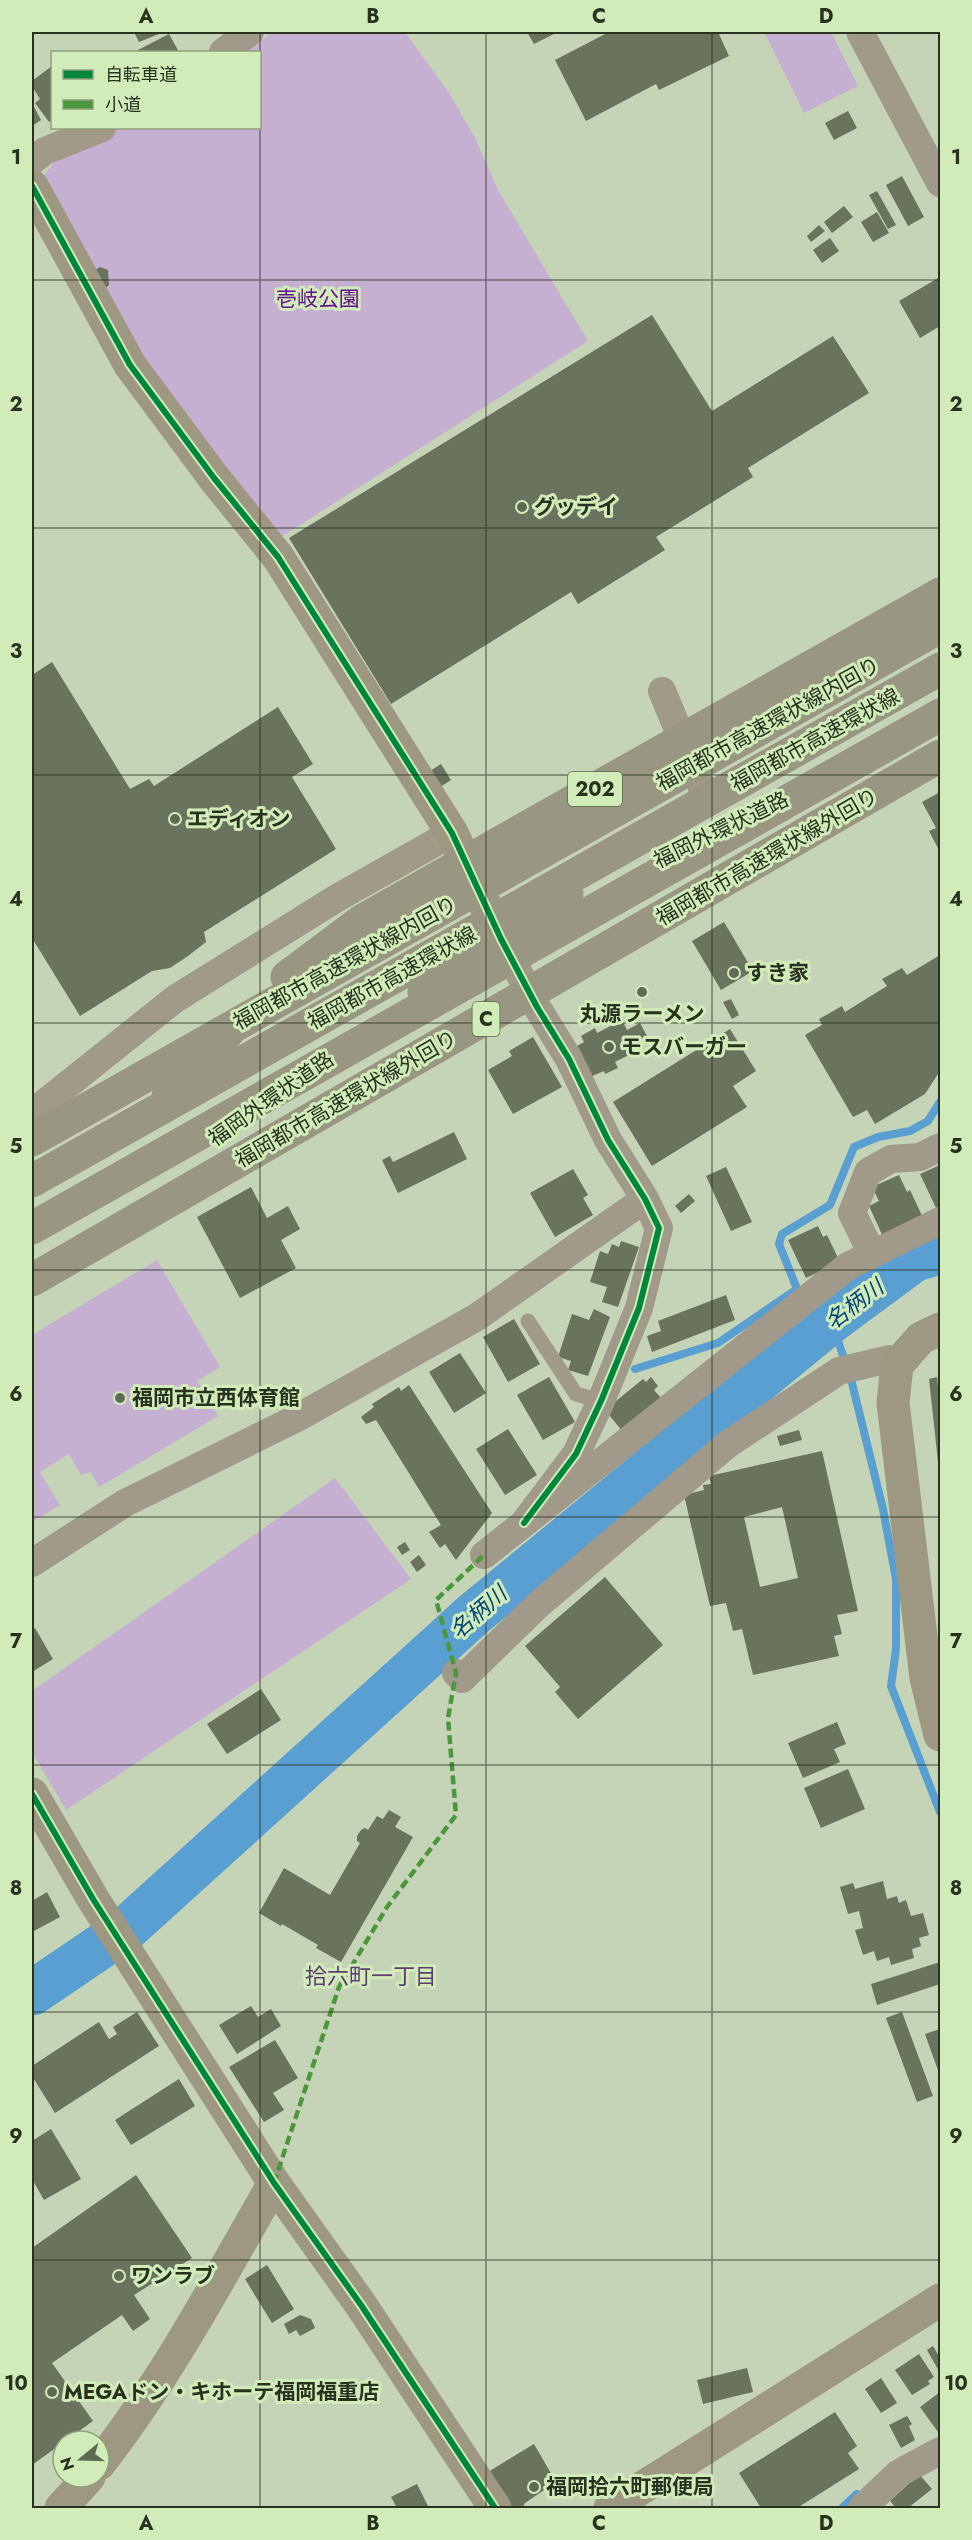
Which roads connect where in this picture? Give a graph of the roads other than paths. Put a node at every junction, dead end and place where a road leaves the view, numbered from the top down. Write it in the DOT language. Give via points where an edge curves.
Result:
graph roads {
  1 [pos="250,32"];
  2 [pos="860,32"];
  3 [pos="224,51"];
  4 [pos="100,129"];
  5 [pos="32,160"];
  6 [pos="940,183"];
  7 [pos="32,186"];
  8 [pos="940,577"];
  9 [pos="940,594"];
  10 [pos="940,627"];
  11 [pos="940,662"];
  12 [pos="940,669"];
  13 [pos="804,671"];
  14 [pos="662,691"];
  15 [pos="940,715"];
  16 [pos="940,720"];
  17 [pos="940,756"];
  18 [pos="707,799"];
  19 [pos="452,833"];
  20 [pos="501,939"];
  21 [pos="168,1097"];
  22 [pos="32,1113"];
  23 [pos="32,1140"];
  24 [pos="940,1147"];
  25 [pos="32,1174"];
  26 [pos="32,1181"];
  27 [pos="645,1199"];
  28 [pos="940,1221"];
  29 [pos="32,1228"];
  30 [pos="32,1244"];
  31 [pos="872,1254"];
  32 [pos="32,1281"];
  33 [pos="528,1321"];
  34 [pos="940,1329"];
  35 [pos="897,1365"];
  36 [pos="602,1401"];
  37 [pos="524,1523"];
  38 [pos="484,1555"];
  39 [pos="32,1563"];
  40 [pos="456,1673"];
  41 [pos="940,1735"];
  42 [pos="32,1794"];
  43 [pos="274,2183"];
  44 [pos="940,2300"];
  45 [pos="111,2449"];
  46 [pos="940,2451"];
  47 [pos="78,2489"];
  48 [pos="61,2508"];
  49 [pos="495,2508"];
  50 [pos="610,2508"];
  51 [pos="862,2508"];
  1 -- 3 [label="street"];
  2 -- 6 [label="street"];
  4 -- 5 [label="street"];
  7 -- 19 [label="street" via="130,364 278,557"];
  8 -- 13 [label="highway, 202, bridge" via="881,610"];
  9 -- 13 [label="highway, 202, bridge"];
  10 -- 23 [label="highway, 福岡都市高速環状線内回り, bridge"];
  11 -- 18 [label="highway, 福岡外環状道路 / 202"];
  12 -- 26 [label="highway, 福岡都市高速環状線, bridge"];
  13 -- 21 [label="highway, 202, bridge" via="363,920 260,998"];
  14 -- 18 [label="street"];
  15 -- 29 [label="highway, bridge"];
  16 -- 20 [label="highway, 福岡外環状道路 / 202"];
  17 -- 32 [label="highway, 福岡都市高速環状線外回り / C, bridge"];
  18 -- 20 [label="highway, 福岡外環状道路 / 202"];
  19 -- 20 [label="street"];
  19 -- 22 [label="street" via="337,898 175,999"];
  20 -- 21 [label="highway, 福岡外環状道路 / 202"];
  20 -- 27 [label="street" via="569,1059 608,1140"];
  20 -- 30 [label="highway, 福岡外環状道路 / 202" via="189,1156"];
  21 -- 25 [label="highway, 福岡外環状道路 / 202"];
  24 -- 31 [label="street" via="920,1157 891,1159 868,1172 852,1214"];
  27 -- 36 [label="street" via="659,1228 639,1308"];
  27 -- 39 [label="street" via="477,1317 297,1418 125,1503"];
  28 -- 31 [label="street"];
  31 -- 37 [label="street" via="848,1266"];
  33 -- 36 [label="lane" via="576,1394"];
  34 -- 35 [label="street" via="921,1338"];
  35 -- 40 [label="street" via="889,1359 847,1368 728,1444 538,1605 462,1679"];
  35 -- 41 [label="street" via="893,1403 926,1678"];
  36 -- 37 [label="street" via="576,1454"];
  37 -- 38 [label="street"];
  42 -- 43 [label="street" via="93,1899"];
  43 -- 45 [label="street" via="169,2362"];
  43 -- 49 [label="street" via="362,2305"];
  44 -- 50 [label="street"];
  46 -- 51 [label="street" via="899,2474"];
  47 -- 48 [label="street"];
}
